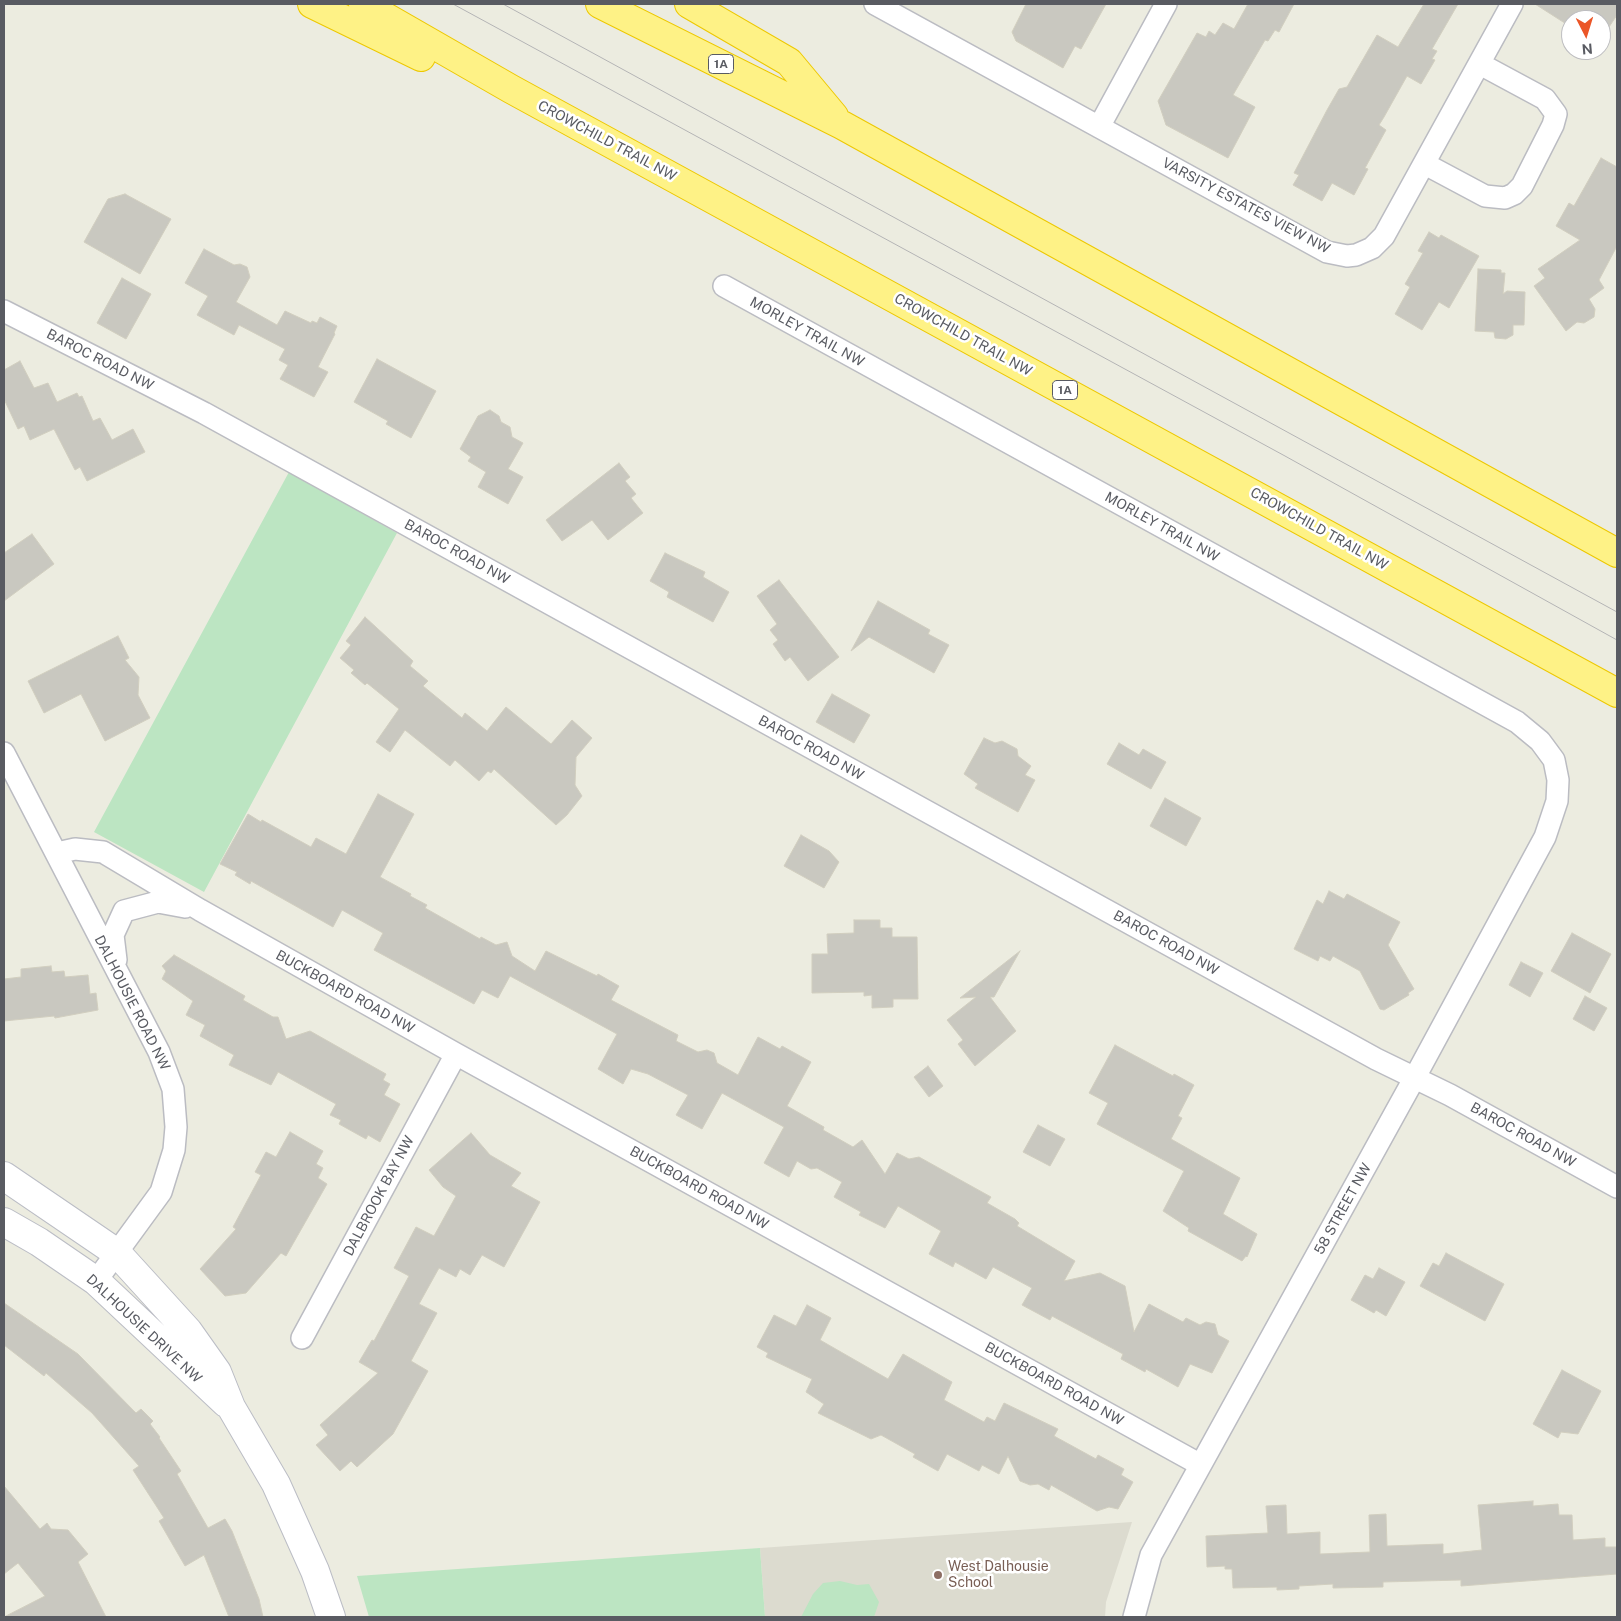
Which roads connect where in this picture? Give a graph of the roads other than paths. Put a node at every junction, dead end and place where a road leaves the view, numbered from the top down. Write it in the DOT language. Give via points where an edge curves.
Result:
graph roads {
  1 [pos="312,4"];
  2 [pos="363,4"];
  3 [pos="600,4"];
  4 [pos="689,4"];
  5 [pos="875,4"];
  6 [pos="1166,4"];
  7 [pos="1512,4"];
  8 [pos="1480,64"];
  9 [pos="511,89"];
  10 [pos="842,125"];
  11 [pos="1099,127"];
  12 [pos="1425,164"];
  13 [pos="724,286"];
  14 [pos="4,311"];
  15 [pos="1617,553"];
  16 [pos="1617,693"];
  17 [pos="4,753"];
  18 [pos="1557,801"];
  19 [pos="57,853"];
  20 [pos="200,910"];
  21 [pos="119,975"];
  22 [pos="456,1054"];
  23 [pos="1415,1077"];
  24 [pos="4,1176"];
  25 [pos="1617,1187"];
  26 [pos="4,1222"];
  27 [pos="117,1253"];
  28 [pos="96,1281"];
  29 [pos="302,1338"];
  30 [pos="231,1408"];
  31 [pos="1199,1464"];
  32 [pos="331,1617"];
  33 [pos="1134,1617"];
  1 -- 9 [label="highway" via="454,72"];
  2 -- 9 [label="highway, CROWCHILD TRAIL NW / 1A"];
  3 -- 10 [label="highway, 1A"];
  4 -- 10 [label="highway" via="789,62"];
  5 -- 11 [label="street, VARSITY ESTATES VIEW NW"];
  6 -- 11 [label="street"];
  7 -- 8 [label="street, VARSITY ESTATES VIEW NW"];
  8 -- 12 [label="street, VARSITY ESTATES VIEW NW"];
  8 -- 12 [label="street" via="1545,99 1556,114 1554,125 1522,186 1505,198 1485,196"];
  9 -- 16 [label="highway, CROWCHILD TRAIL NW / 1A"];
  10 -- 15 [label="highway, 1A"];
  11 -- 12 [label="street, VARSITY ESTATES VIEW NW" via="1337,255 1356,255 1378,244"];
  13 -- 18 [label="street, MORLEY TRAIL NW" via="1517,722 1540,741 1554,760 1558,780"];
  14 -- 23 [label="street, BAROC ROAD NW" via="204,413 1376,1060"];
  17 -- 19 [label="street, DALHOUSIE ROAD NW"];
  18 -- 23 [label="street, 58 STREET NW" via="1545,837"];
  19 -- 20 [label="street, BUCKBOARD ROAD NW" via="75,849 103,852"];
  19 -- 21 [label="street, DALHOUSIE ROAD NW"];
  20 -- 21 [label="street, BUCKBOARD ROAD NW" via="158,902 124,911 113,935"];
  20 -- 22 [label="street, BUCKBOARD ROAD NW"];
  21 -- 27 [label="street, DALHOUSIE ROAD NW" via="167,1070 173,1089 176,1127 169,1172 161,1192"];
  22 -- 29 [label="street, DALBROOK BAY NW"];
  22 -- 31 [label="street, BUCKBOARD ROAD NW"];
  23 -- 25 [label="street, BAROC ROAD NW"];
  23 -- 31 [label="street, 58 STREET NW"];
  24 -- 27 [label="street, DALHOUSIE DRIVE NW"];
  26 -- 28 [label="street, DALHOUSIE DRIVE NW"];
  27 -- 28 [label="street, DALHOUSIE ROAD NW"];
  27 -- 30 [label="street, DALHOUSIE DRIVE NW" via="188,1331 218,1372"];
  28 -- 30 [label="street, DALHOUSIE DRIVE NW"];
  30 -- 32 [label="street, DALHOUSIE DRIVE NW" via="276,1484 315,1571"];
  31 -- 33 [label="street, 58 STREET NW" via="1151,1555"];
}
